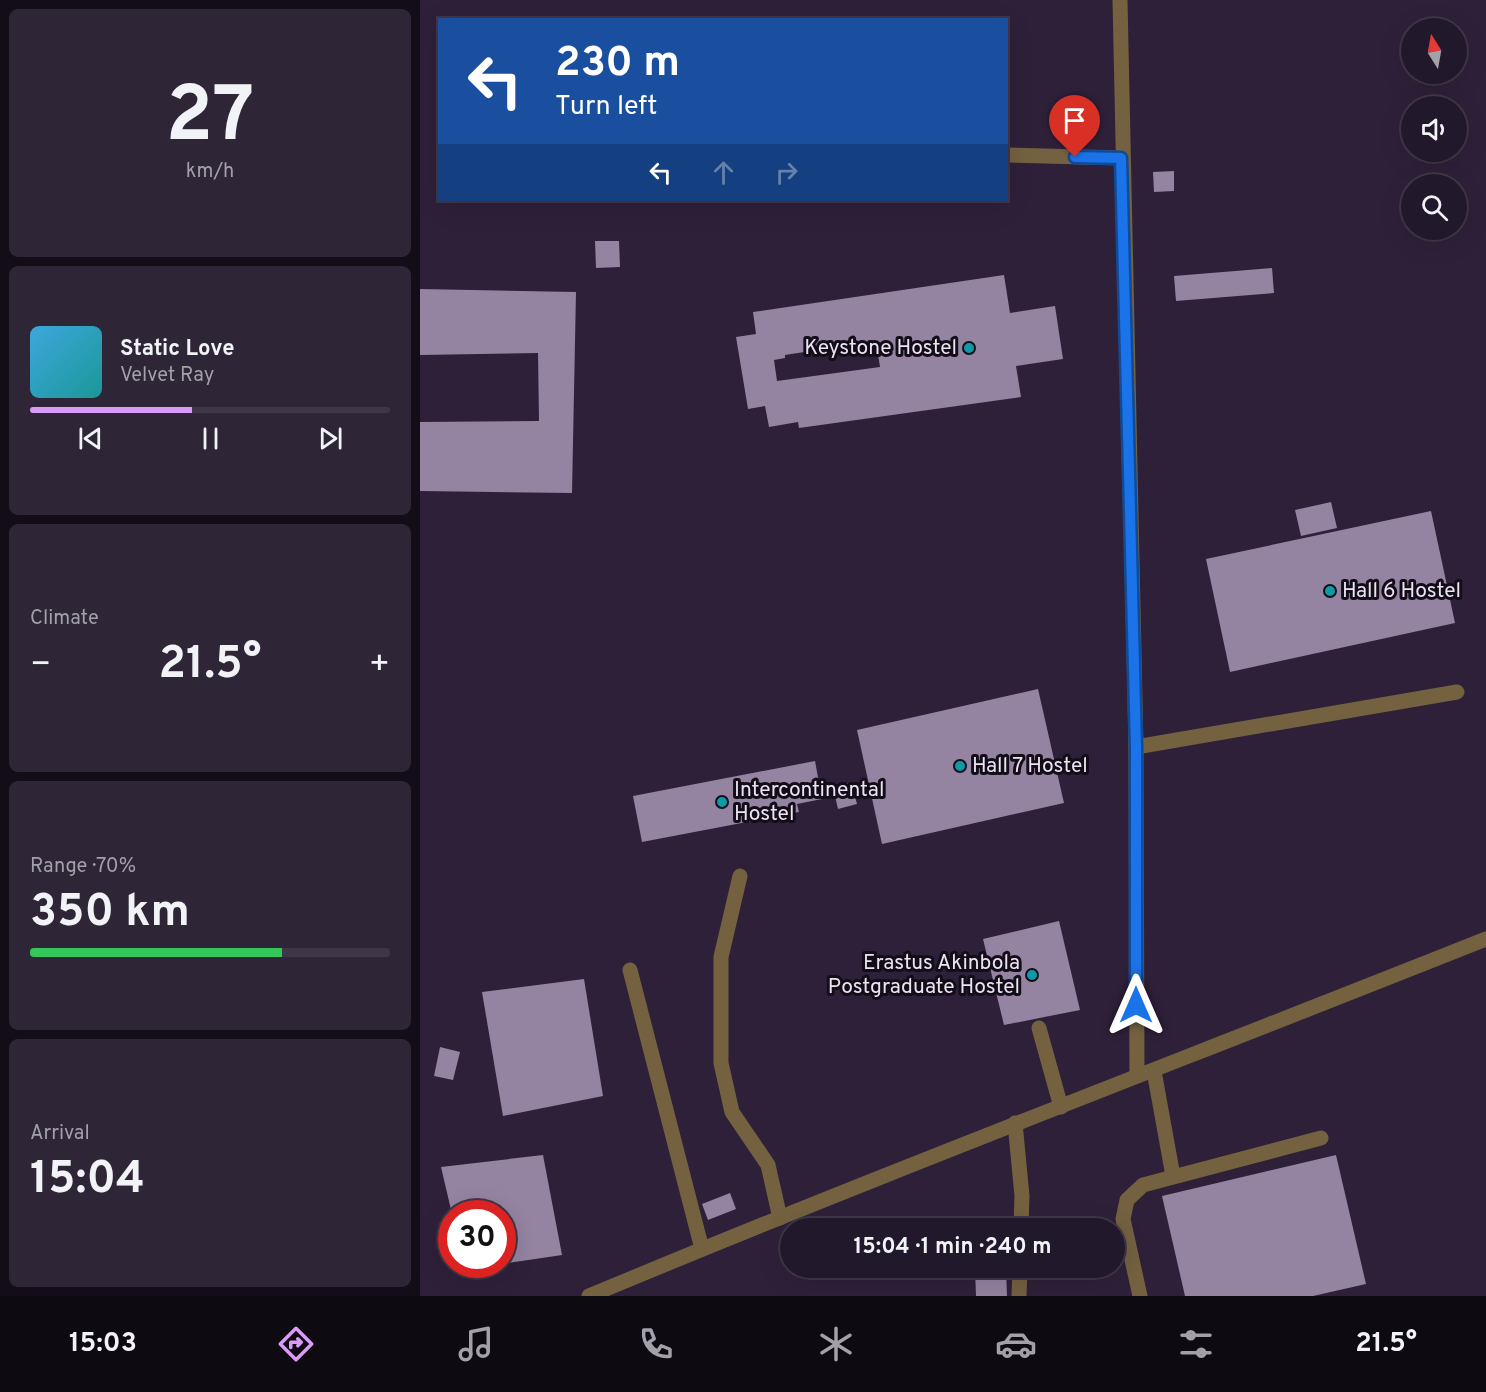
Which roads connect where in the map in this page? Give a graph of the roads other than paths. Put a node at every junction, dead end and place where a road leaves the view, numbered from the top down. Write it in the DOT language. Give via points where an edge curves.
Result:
graph roads {
  1 [pos="1120,0"];
  2 [pos="1008,155"];
  3 [pos="1121,158"];
  4 [pos="1457,692"];
  5 [pos="1136,747"];
  6 [pos="740,876"];
  7 [pos="1486,939"];
  8 [pos="630,970"];
  9 [pos="1039,1028"];
  10 [pos="1154,1071"];
  11 [pos="1137,1076"];
  12 [pos="1061,1107"];
  13 [pos="1015,1123"];
  14 [pos="1321,1138"];
  15 [pos="1173,1176"];
  16 [pos="780,1218"];
  17 [pos="1022,1218"];
  18 [pos="702,1249"];
  19 [pos="1020,1278"];
  20 [pos="589,1296"];
  21 [pos="1019,1296"];
  22 [pos="1140,1296"];
  1 -- 3 [label="street"];
  2 -- 3 [label="street"];
  3 -- 5 [label="street"];
  4 -- 5 [label="street"];
  5 -- 11 [label="street"];
  6 -- 16 [label="street" via="721,957 721,1063 732,1112 768,1165"];
  7 -- 10 [label="street"];
  8 -- 18 [label="street"];
  9 -- 12 [label="street"];
  10 -- 11 [label="street"];
  10 -- 15 [label="street"];
  11 -- 12 [label="street"];
  12 -- 13 [label="street"];
  13 -- 16 [label="street"];
  13 -- 17 [label="street"];
  14 -- 15 [label="street"];
  15 -- 22 [label="street" via="1143,1185 1127,1200 1123,1220"];
  16 -- 18 [label="street"];
  18 -- 20 [label="street"];
  19 -- 21 [label="street"];
}
